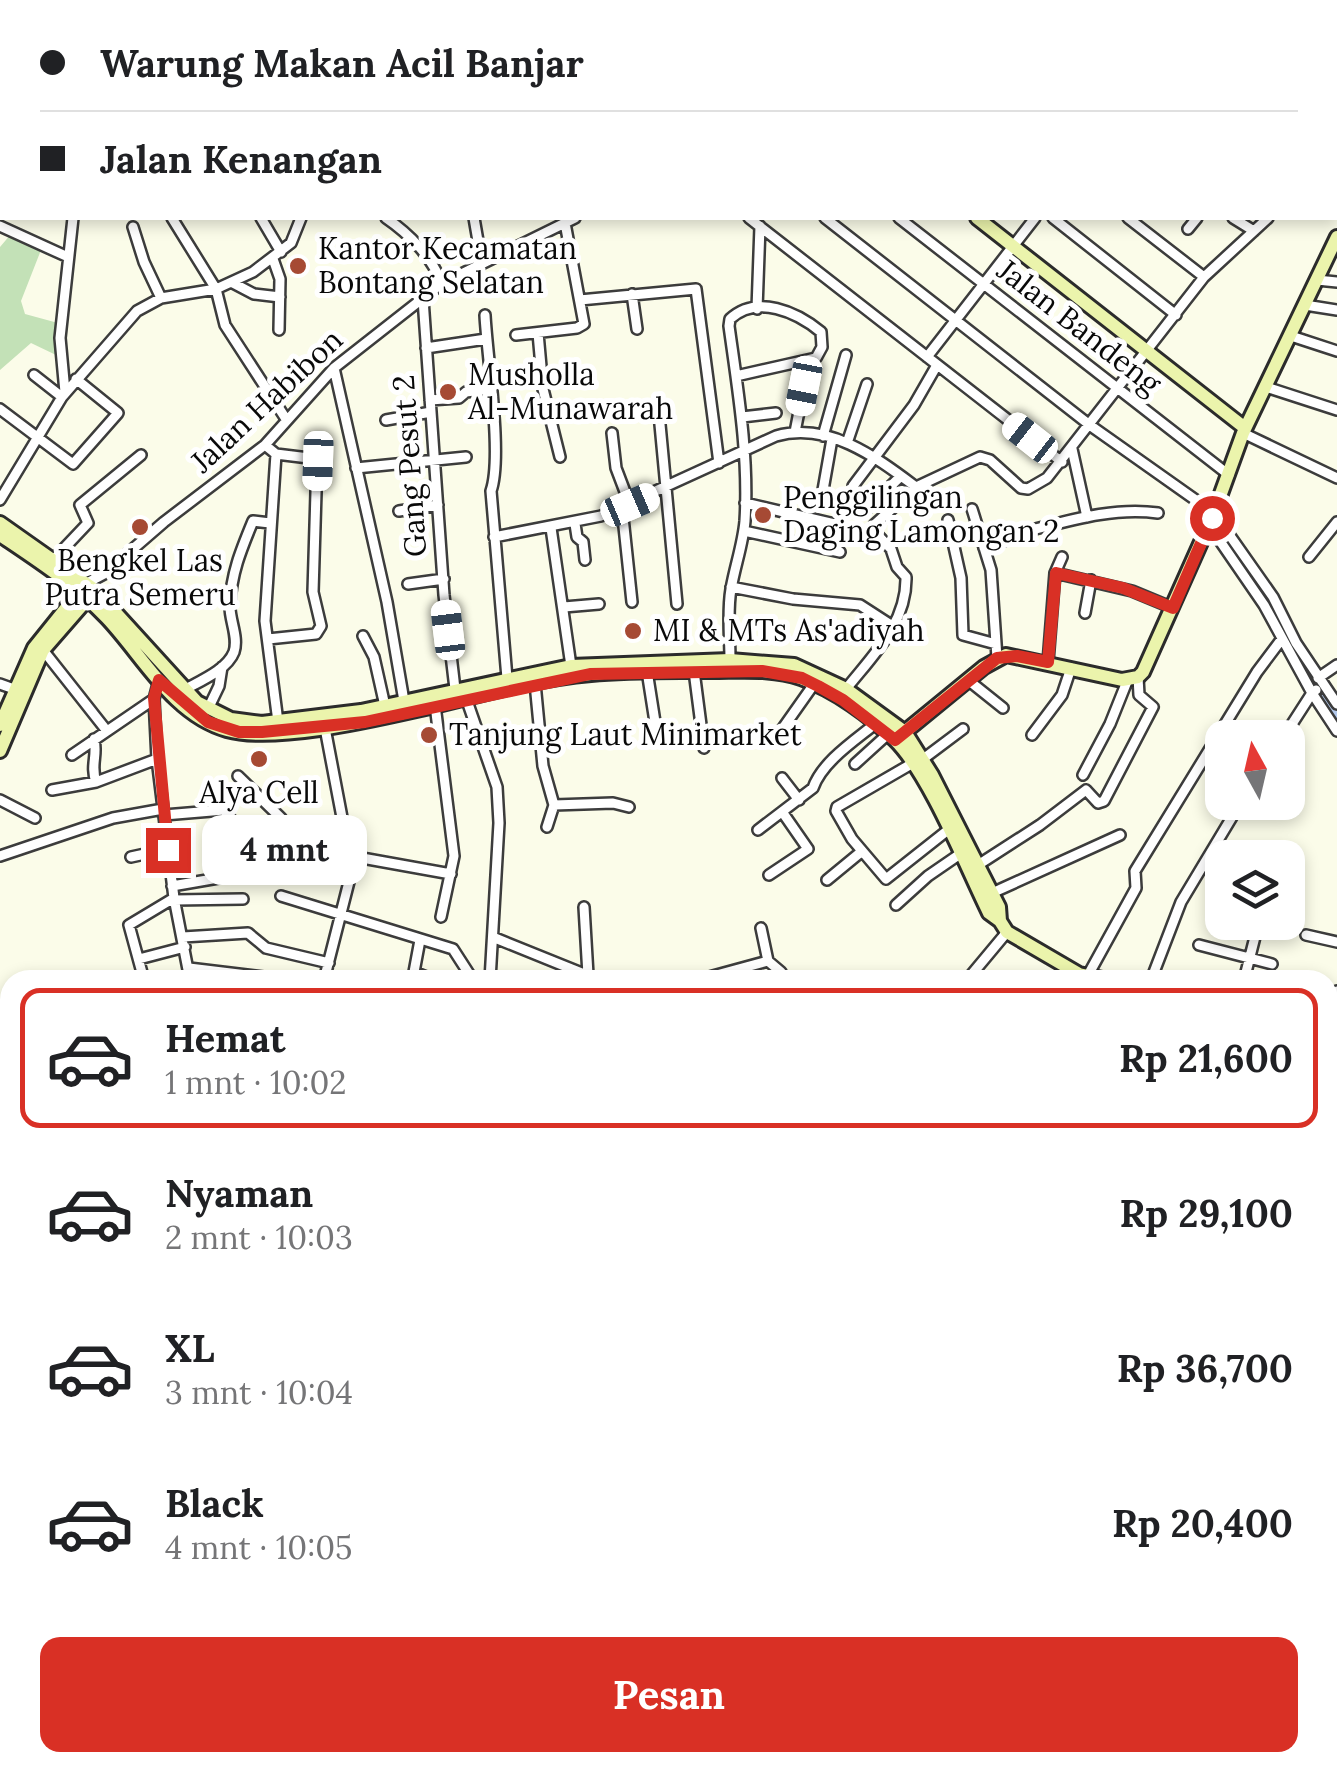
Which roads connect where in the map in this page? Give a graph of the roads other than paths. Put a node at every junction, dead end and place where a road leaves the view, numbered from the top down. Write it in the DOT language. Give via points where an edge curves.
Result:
graph roads {
  1 [pos="73,220"];
  2 [pos="173,220"];
  3 [pos="263,220"];
  4 [pos="301,220"];
  5 [pos="388,220"];
  6 [pos="474,220"];
  7 [pos="569,220"];
  8 [pos="571,220"];
  9 [pos="751,220"];
  10 [pos="828,220"];
  11 [pos="902,220"];
  12 [pos="980,220"];
  13 [pos="1034,220"];
  14 [pos="1056,220"];
  15 [pos="1136,220"];
  16 [pos="1195,220"];
  17 [pos="1236,220"];
  18 [pos="1266,220"];
  19 [pos="0,226"];
  20 [pos="760,226"];
  21 [pos="133,227"];
  22 [pos="1188,230"];
  23 [pos="1254,231"];
  24 [pos="1337,237"];
  25 [pos="1014,246"];
  26 [pos="277,256"];
  27 [pos="68,257"];
  28 [pos="482,264"];
  29 [pos="1204,277"];
  30 [pos="1317,280"];
  31 [pos="1337,282"];
  32 [pos="233,283"];
  33 [pos="441,284"];
  34 [pos="984,284"];
  35 [pos="216,289"];
  36 [pos="632,294"];
  37 [pos="162,298"];
  38 [pos="280,298"];
  39 [pos="422,299"];
  40 [pos="580,300"];
  41 [pos="1306,306"];
  42 [pos="756,309"];
  43 [pos="1337,310"];
  44 [pos="485,315"];
  45 [pos="1176,315"];
  46 [pos="956,320"];
  47 [pos="637,329"];
  48 [pos="279,330"];
  49 [pos="538,333"];
  50 [pos="516,335"];
  51 [pos="1291,336"];
  52 [pos="486,339"];
  53 [pos="426,348"];
  54 [pos="1337,351"];
  55 [pos="1148,352"];
  56 [pos="846,355"];
  57 [pos="927,357"];
  58 [pos="937,366"];
  59 [pos="334,368"];
  60 [pos="34,375"];
  61 [pos="736,376"];
  62 [pos="76,379"];
  63 [pos="867,384"];
  64 [pos="804,386"];
  65 [pos="1266,386"];
  66 [pos="490,390"];
  67 [pos="1119,390"];
  68 [pos="64,394"];
  69 [pos="430,400"];
  70 [pos="0,409"];
  71 [pos="1337,410"];
  72 [pos="431,412"];
  73 [pos="776,413"];
  74 [pos="659,414"];
  75 [pos="742,417"];
  76 [pos="286,419"];
  77 [pos="386,420"];
  78 [pos="1092,426"];
  79 [pos="1244,430"];
  80 [pos="612,432"];
  81 [pos="795,432"];
  82 [pos="38,438"];
  83 [pos="827,438"];
  84 [pos="847,443"];
  85 [pos="264,446"];
  86 [pos="1072,449"];
  87 [pos="744,451"];
  88 [pos="276,454"];
  89 [pos="142,455"];
  90 [pos="874,455"];
  91 [pos="466,457"];
  92 [pos="434,458"];
  93 [pos="560,458"];
  94 [pos="719,462"];
  95 [pos="1062,462"];
  96 [pos="356,468"];
  97 [pos="1229,475"];
  98 [pos="901,476"];
  99 [pos="1337,478"];
  100 [pos="852,486"];
  101 [pos="916,487"];
  102 [pos="668,488"];
  103 [pos="823,490"];
  104 [pos="0,500"];
  105 [pos="745,503"];
  106 [pos="438,505"];
  107 [pos="626,506"];
  108 [pos="399,510"];
  109 [pos="972,510"];
  110 [pos="865,511"];
  111 [pos="1158,512"];
  112 [pos="1087,518"];
  113 [pos="1212,519"];
  114 [pos="948,520"];
  115 [pos="1337,522"];
  116 [pos="0,523"];
  117 [pos="270,523"];
  118 [pos="575,524"];
  119 [pos="552,528"];
  120 [pos="872,528"];
  121 [pos="744,531"];
  122 [pos="494,537"];
  123 [pos="5,538"];
  124 [pos="984,548"];
  125 [pos="840,552"];
  126 [pos="0,553"];
  127 [pos="1062,557"];
  128 [pos="1309,557"];
  129 [pos="53,560"];
  130 [pos="585,560"];
  131 [pos="1056,573"];
  132 [pos="444,579"];
  133 [pos="1091,580"];
  134 [pos="408,584"];
  135 [pos="732,587"];
  136 [pos="87,591"];
  137 [pos="632,602"];
  138 [pos="599,604"];
  139 [pos="677,604"];
  140 [pos="564,607"];
  141 [pos="1173,608"];
  142 [pos="1086,613"];
  143 [pos="108,618"];
  144 [pos="66,621"];
  145 [pos="894,627"];
  146 [pos="363,636"];
  147 [pos="268,639"];
  148 [pos="1281,640"];
  149 [pos="43,650"];
  150 [pos="997,651"];
  151 [pos="730,660"];
  152 [pos="1048,662"];
  153 [pos="1337,665"];
  154 [pos="571,666"];
  155 [pos="646,666"];
  156 [pos="222,667"];
  157 [pos="1071,668"];
  158 [pos="694,671"];
  159 [pos="507,678"];
  160 [pos="1133,678"];
  161 [pos="159,680"];
  162 [pos="968,680"];
  163 [pos="0,684"];
  164 [pos="535,684"];
  165 [pos="814,684"];
  166 [pos="1318,687"];
  167 [pos="455,688"];
  168 [pos="14,689"];
  169 [pos="846,689"];
  170 [pos="184,690"];
  171 [pos="154,698"];
  172 [pos="466,698"];
  173 [pos="404,702"];
  174 [pos="1337,704"];
  175 [pos="385,706"];
  176 [pos="435,706"];
  177 [pos="1003,708"];
  178 [pos="208,709"];
  179 [pos="1295,720"];
  180 [pos="278,722"];
  181 [pos="324,723"];
  182 [pos="875,724"];
  183 [pos="0,725"];
  184 [pos="963,729"];
  185 [pos="107,731"];
  186 [pos="1337,731"];
  187 [pos="703,733"];
  188 [pos="778,735"];
  189 [pos="896,735"];
  190 [pos="1032,735"];
  191 [pos="94,739"];
  192 [pos="704,748"];
  193 [pos="0,751"];
  194 [pos="72,755"];
  195 [pos="157,760"];
  196 [pos="918,761"];
  197 [pos="854,764"];
  198 [pos="1083,775"];
  199 [pos="238,776"];
  200 [pos="782,778"];
  201 [pos="96,782"];
  202 [pos="52,790"];
  203 [pos="0,800"];
  204 [pos="799,800"];
  205 [pos="554,804"];
  206 [pos="630,807"];
  207 [pos="164,812"];
  208 [pos="783,813"];
  209 [pos="35,818"];
  210 [pos="1230,820"];
  211 [pos="547,827"];
  212 [pos="758,830"];
  213 [pos="948,830"];
  214 [pos="348,832"];
  215 [pos="1120,835"];
  216 [pos="301,846"];
  217 [pos="168,850"];
  218 [pos="862,852"];
  219 [pos="960,854"];
  220 [pos="0,856"];
  221 [pos="351,856"];
  222 [pos="131,857"];
  223 [pos="978,865"];
  224 [pos="268,869"];
  225 [pos="352,870"];
  226 [pos="451,874"];
  227 [pos="768,874"];
  228 [pos="826,880"];
  229 [pos="172,886"];
  230 [pos="992,893"];
  231 [pos="282,896"];
  232 [pos="174,899"];
  233 [pos="242,899"];
  234 [pos="896,905"];
  235 [pos="584,906"];
  236 [pos="342,913"];
  237 [pos="440,917"];
  238 [pos="1004,926"];
  239 [pos="761,928"];
  240 [pos="1306,935"];
  241 [pos="495,938"];
  242 [pos="420,940"];
  243 [pos="1256,940"];
  244 [pos="184,942"];
  245 [pos="1337,942"];
  246 [pos="1199,946"];
  247 [pos="1250,958"];
  248 [pos="139,959"];
  249 [pos="768,961"];
  250 [pos="328,963"];
  251 [pos="1272,964"];
  252 [pos="189,968"];
  253 [pos="142,970"];
  254 [pos="204,970"];
  255 [pos="326,970"];
  256 [pos="414,970"];
  257 [pos="467,970"];
  258 [pos="491,970"];
  259 [pos="575,970"];
  260 [pos="588,970"];
  261 [pos="735,970"];
  262 [pos="779,970"];
  263 [pos="979,970"];
  264 [pos="1075,970"];
  265 [pos="1090,970"];
  266 [pos="1156,970"];
  267 [pos="1247,970"];
  1 -- 27 [label="street"];
  2 -- 35 [label="street"];
  3 -- 26 [label="street"];
  4 -- 26 [label="street"];
  5 -- 33 [label="street" via="412,240"];
  6 -- 28 [label="street"];
  7 -- 28 [label="street, Jalan Habibon"];
  8 -- 40 [label="street"];
  9 -- 20 [label="street"];
  10 -- 46 [label="street"];
  11 -- 34 [label="street, Jalan Bandeng"];
  12 -- 25 [label="street"];
  13 -- 25 [label="street"];
  14 -- 45 [label="street"];
  15 -- 29 [label="street"];
  16 -- 22 [label="street"];
  17 -- 23 [label="street"];
  18 -- 23 [label="street"];
  19 -- 27 [label="street"];
  20 -- 42 [label="street"];
  20 -- 57 [label="street"];
  21 -- 37 [label="street"];
  23 -- 29 [label="street"];
  24 -- 30 [label="street"];
  25 -- 34 [label="street"];
  25 -- 55 [label="street"];
  26 -- 32 [label="street"];
  26 -- 38 [label="street"];
  27 -- 68 [label="street" via="60,338"];
  28 -- 33 [label="street, Jalan Habibon"];
  29 -- 45 [label="street"];
  30 -- 31 [label="street"];
  30 -- 41 [label="street"];
  32 -- 35 [label="street"];
  32 -- 38 [label="street"];
  33 -- 39 [label="street, Jalan Habibon"];
  34 -- 46 [label="street"];
  34 -- 67 [label="street, Jalan Bandeng"];
  35 -- 37 [label="street"];
  35 -- 76 [label="street" via="225,324"];
  36 -- 40 [label="street"];
  36 -- 47 [label="street"];
  36 -- 94 [label="street" via="696,289"];
  37 -- 62 [label="street" via="137,311"];
  38 -- 48 [label="street"];
  39 -- 53 [label="street, Gang Pesut 2"];
  39 -- 59 [label="street, Jalan Habibon"];
  40 -- 49 [label="street" via="582,326"];
  41 -- 43 [label="street"];
  41 -- 51 [label="street"];
  42 -- 61 [label="street" via="730,318"];
  42 -- 61 [label="street" via="785,309 817,328 821,351 800,363"];
  44 -- 52 [label="street"];
  45 -- 55 [label="street"];
  46 -- 57 [label="street"];
  46 -- 78 [label="street"];
  49 -- 50 [label="street"];
  49 -- 93 [label="street"];
  51 -- 54 [label="street"];
  51 -- 65 [label="street"];
  52 -- 53 [label="street"];
  52 -- 66 [label="street"];
  53 -- 69 [label="street, Gang Pesut 2"];
  55 -- 67 [label="street"];
  55 -- 79 [label="street"];
  56 -- 83 [label="street"];
  57 -- 58 [label="street"];
  58 -- 90 [label="street"];
  58 -- 95 [label="street"];
  59 -- 76 [label="street, Jalan Habibon"];
  59 -- 96 [label="street"];
  60 -- 68 [label="street"];
  61 -- 75 [label="street"];
  62 -- 68 [label="street"];
  62 -- 82 [label="street" via="118,413 73,464"];
  63 -- 84 [label="street"];
  64 -- 81 [label="street"];
  65 -- 71 [label="street"];
  65 -- 79 [label="street"];
  66 -- 69 [label="street"];
  66 -- 122 [label="street"];
  67 -- 78 [label="street"];
  67 -- 97 [label="street, Jalan Bandeng"];
  68 -- 82 [label="street"];
  69 -- 72 [label="street, Gang Pesut 2"];
  70 -- 82 [label="street"];
  72 -- 77 [label="street"];
  72 -- 92 [label="street, Gang Pesut 2"];
  73 -- 75 [label="street"];
  74 -- 102 [label="street"];
  75 -- 87 [label="street"];
  76 -- 85 [label="street, Jalan Habibon"];
  78 -- 86 [label="street"];
  78 -- 113 [label="street"];
  79 -- 97 [label="street"];
  79 -- 99 [label="street"];
  80 -- 107 [label="street"];
  81 -- 83 [label="street"];
  81 -- 87 [label="street"];
  82 -- 104 [label="street"];
  83 -- 84 [label="street"];
  83 -- 103 [label="street"];
  84 -- 90 [label="street"];
  85 -- 88 [label="street"];
  85 -- 136 [label="street, Jalan Habibon"];
  86 -- 95 [label="street"];
  86 -- 112 [label="street"];
  87 -- 94 [label="street"];
  87 -- 105 [label="street"];
  88 -- 117 [label="street"];
  88 -- 147 [label="street" via="318,461 313,592 321,626 316,634"];
  89 -- 129 [label="street" via="80,505 88,523"];
  90 -- 98 [label="street"];
  90 -- 100 [label="street"];
  91 -- 92 [label="street"];
  92 -- 96 [label="street"];
  92 -- 106 [label="street, Gang Pesut 2"];
  94 -- 102 [label="street"];
  95 -- 101 [label="street" via="1028,489 984,457"];
  96 -- 173 [label="street"];
  97 -- 113 [label="street"];
  98 -- 101 [label="street"];
  98 -- 110 [label="street"];
  101 -- 120 [label="street"];
  102 -- 107 [label="street"];
  102 -- 139 [label="street"];
  105 -- 120 [label="street" via="839,525 853,538"];
  105 -- 121 [label="street"];
  106 -- 108 [label="street"];
  106 -- 132 [label="street, Gang Pesut 2"];
  107 -- 118 [label="street"];
  107 -- 137 [label="street"];
  109 -- 124 [label="street"];
  111 -- 112 [label="street"];
  112 -- 124 [label="street" via="1010,535"];
  113 -- 141 [label="street"];
  113 -- 148 [label="street"];
  113 -- 166 [label="street" via="1273,597"];
  114 -- 150 [label="street" via="961,578 963,635"];
  115 -- 128 [label="street"];
  116 -- 129 [label="street"];
  117 -- 147 [label="street"];
  117 -- 156 [label="street" via="254,520 232,571 234,646"];
  118 -- 119 [label="street"];
  118 -- 130 [label="street"];
  119 -- 122 [label="street"];
  119 -- 140 [label="street"];
  120 -- 145 [label="street" via="906,577"];
  121 -- 125 [label="street"];
  121 -- 135 [label="street"];
  122 -- 159 [label="street"];
  123 -- 126 [label="street"];
  123 -- 136 [label="street"];
  124 -- 150 [label="street"];
  127 -- 131 [label="street"];
  129 -- 136 [label="street"];
  131 -- 133 [label="street"];
  131 -- 152 [label="street"];
  132 -- 134 [label="street"];
  132 -- 167 [label="street, Gang Pesut 2"];
  133 -- 141 [label="street"];
  133 -- 142 [label="street"];
  135 -- 145 [label="street" via="860,605"];
  135 -- 151 [label="street"];
  136 -- 143 [label="street"];
  136 -- 144 [label="street"];
  136 -- 168 [label="street" via="34,648"];
  136 -- 170 [label="street"];
  138 -- 140 [label="street"];
  140 -- 154 [label="street"];
  141 -- 160 [label="street" via="1151,661"];
  143 -- 144 [label="street"];
  143 -- 161 [label="street"];
  144 -- 149 [label="street"];
  145 -- 169 [label="street"];
  146 -- 175 [label="street"];
  147 -- 180 [label="street"];
  148 -- 166 [label="street"];
  148 -- 265 [label="street" via="1135,871 1136,888"];
  149 -- 185 [label="street"];
  149 -- 193 [label="street"];
  150 -- 152 [label="street"];
  150 -- 162 [label="street"];
  151 -- 155 [label="street"];
  151 -- 169 [label="street" via="794,665"];
  152 -- 157 [label="street"];
  153 -- 166 [label="street"];
  154 -- 155 [label="street"];
  154 -- 159 [label="street"];
  155 -- 158 [label="street"];
  155 -- 164 [label="street"];
  155 -- 187 [label="street" via="658,741"];
  156 -- 170 [label="street"];
  156 -- 178 [label="street"];
  157 -- 160 [label="street"];
  157 -- 190 [label="street" via="1062,695"];
  158 -- 165 [label="street" via="762,671"];
  158 -- 187 [label="street"];
  159 -- 167 [label="street"];
  160 -- 198 [label="street"];
  160 -- 223 [label="street" via="1153,707 1104,801 1086,790"];
  161 -- 171 [label="street"];
  161 -- 181 [label="street" via="192,712 224,729"];
  162 -- 177 [label="street"];
  162 -- 189 [label="street"];
  163 -- 168 [label="street"];
  164 -- 172 [label="street"];
  164 -- 205 [label="street"];
  165 -- 182 [label="street"];
  165 -- 188 [label="street"];
  166 -- 174 [label="street"];
  166 -- 179 [label="street"];
  166 -- 186 [label="street"];
  167 -- 173 [label="street"];
  168 -- 183 [label="street"];
  169 -- 189 [label="street"];
  170 -- 178 [label="street"];
  171 -- 185 [label="street"];
  171 -- 195 [label="street"];
  172 -- 176 [label="street"];
  172 -- 241 [label="street" via="496,787"];
  173 -- 175 [label="street"];
  175 -- 181 [label="street"];
  176 -- 181 [label="street"];
  176 -- 226 [label="street"];
  178 -- 180 [label="street" via="242,722"];
  180 -- 181 [label="street"];
  181 -- 214 [label="street"];
  182 -- 189 [label="street"];
  182 -- 204 [label="street"];
  184 -- 196 [label="street"];
  185 -- 191 [label="street"];
  187 -- 192 [label="street"];
  189 -- 196 [label="street"];
  189 -- 197 [label="street"];
  191 -- 194 [label="street"];
  191 -- 201 [label="street"];
  195 -- 201 [label="street"];
  195 -- 207 [label="street"];
  196 -- 213 [label="street"];
  196 -- 218 [label="street" via="836,808"];
  196 -- 223 [label="street"];
  199 -- 216 [label="street"];
  200 -- 204 [label="street"];
  201 -- 202 [label="street"];
  203 -- 209 [label="street"];
  204 -- 208 [label="street"];
  205 -- 206 [label="street"];
  205 -- 211 [label="street"];
  207 -- 217 [label="street"];
  207 -- 220 [label="street" via="113,818"];
  207 -- 224 [label="street" via="224,810"];
  208 -- 212 [label="street"];
  208 -- 227 [label="street" via="808,849"];
  210 -- 266 [label="street" via="1182,902"];
  213 -- 218 [label="street" via="887,879"];
  213 -- 219 [label="street"];
  214 -- 216 [label="street"];
  214 -- 221 [label="street"];
  215 -- 230 [label="street"];
  216 -- 224 [label="street"];
  216 -- 225 [label="street" via="308,856"];
  217 -- 222 [label="street"];
  217 -- 229 [label="street"];
  218 -- 228 [label="street"];
  219 -- 234 [label="street"];
  219 -- 238 [label="street" via="989,912"];
  221 -- 225 [label="street"];
  221 -- 226 [label="street"];
  223 -- 230 [label="street"];
  224 -- 229 [label="street"];
  225 -- 236 [label="street"];
  226 -- 237 [label="street"];
  229 -- 232 [label="street"];
  230 -- 238 [label="street"];
  231 -- 236 [label="street"];
  232 -- 233 [label="street"];
  232 -- 244 [label="street"];
  232 -- 248 [label="street" via="129,925"];
  235 -- 260 [label="street"];
  236 -- 242 [label="street"];
  236 -- 250 [label="street"];
  238 -- 263 [label="street"];
  238 -- 264 [label="street"];
  239 -- 249 [label="street"];
  240 -- 245 [label="street"];
  241 -- 258 [label="street"];
  241 -- 259 [label="street"];
  242 -- 256 [label="street"];
  242 -- 257 [label="street" via="453,949"];
  243 -- 247 [label="street"];
  244 -- 248 [label="street"];
  244 -- 250 [label="street" via="248,933 266,948"];
  244 -- 252 [label="street"];
  246 -- 247 [label="street"];
  247 -- 251 [label="street"];
  247 -- 267 [label="street"];
  248 -- 253 [label="street"];
  249 -- 261 [label="street"];
  249 -- 262 [label="street"];
  250 -- 255 [label="street"];
  252 -- 254 [label="street"];
}
